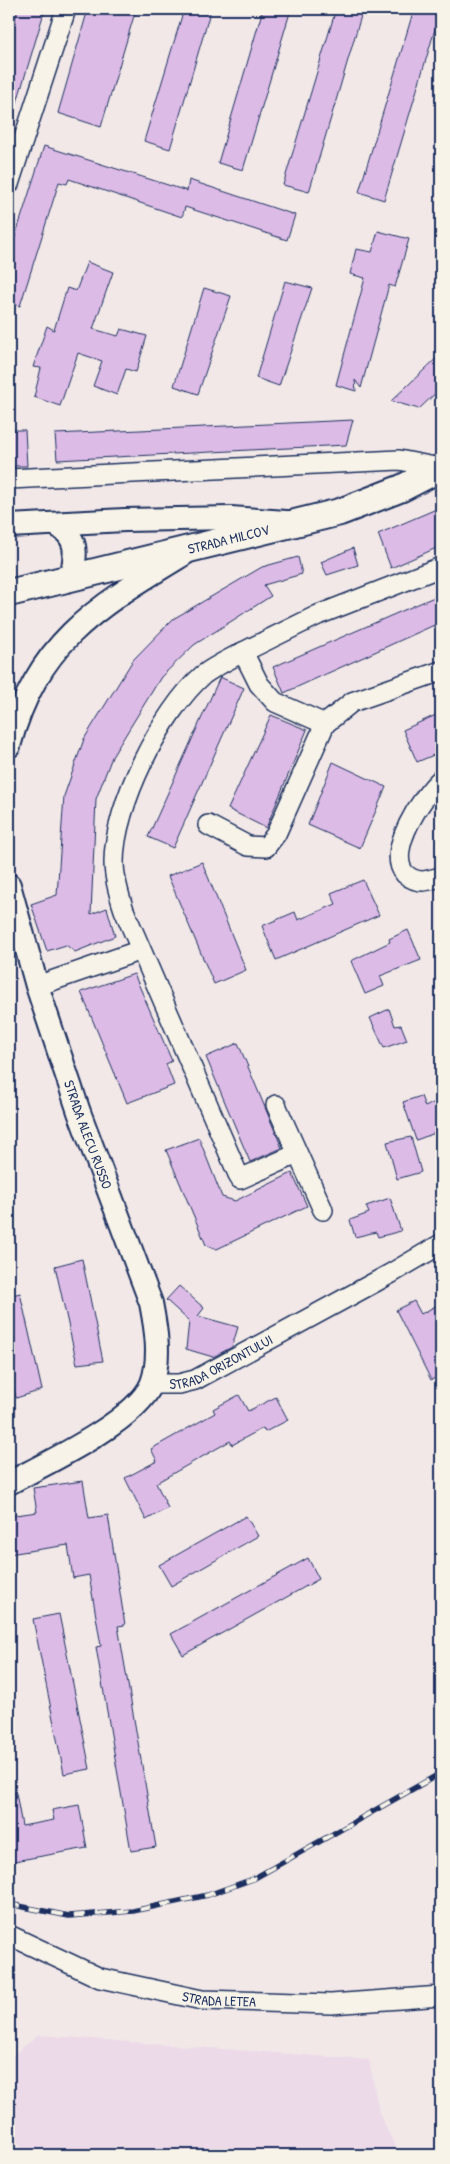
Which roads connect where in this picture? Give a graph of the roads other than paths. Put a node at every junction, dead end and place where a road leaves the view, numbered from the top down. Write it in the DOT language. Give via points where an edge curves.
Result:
graph roads {
  1 [pos="66,9"];
  2 [pos="9,184"];
  3 [pos="441,468"];
  4 [pos="9,479"];
  5 [pos="294,523"];
  6 [pos="55,524"];
  7 [pos="9,526"];
  8 [pos="199,546"];
  9 [pos="441,567"];
  10 [pos="71,578"];
  11 [pos="15,591"];
  12 [pos="243,652"];
  13 [pos="441,671"];
  14 [pos="325,724"];
  15 [pos="9,746"];
  16 [pos="441,779"];
  17 [pos="208,825"];
  18 [pos="441,877"];
  19 [pos="9,885"];
  20 [pos="141,950"];
  21 [pos="37,986"];
  22 [pos="276,1104"];
  23 [pos="297,1154"];
  24 [pos="323,1210"];
  25 [pos="441,1244"];
  26 [pos="152,1384"];
  27 [pos="9,1484"];
  28 [pos="9,1935"];
  29 [pos="441,1996"];
  1 -- 2 [label="street"];
  3 -- 4 [label="street" via="399,460"];
  3 -- 5 [label="main road, STRADA MILCOV" via="373,500"];
  5 -- 6 [label="street" via="222,518"];
  5 -- 8 [label="main road, STRADA MILCOV"];
  6 -- 7 [label="street"];
  6 -- 10 [label="street" via="66,530 74,543 76,557"];
  8 -- 10 [label="main road, STRADA MILCOV"];
  8 -- 15 [label="street" via="129,588 68,636 32,685 15,723"];
  9 -- 12 [label="street" via="318,615"];
  10 -- 11 [label="main road, STRADA MILCOV"];
  12 -- 14 [label="street" via="259,684 275,702"];
  12 -- 20 [label="street" via="204,675 178,702 160,728 122,810 114,863 117,886"];
  13 -- 14 [label="street" via="352,702"];
  14 -- 17 [label="street" via="276,834 266,847 248,846"];
  16 -- 18 [label="street" via="417,807 400,847 399,858 401,869 410,879 422,881"];
  19 -- 21 [label="street, STRADA ALECU RUSSO"];
  20 -- 21 [label="street"];
  20 -- 23 [label="street" via="240,1179"];
  21 -- 26 [label="street, STRADA ALECU RUSSO" via="79,1112 152,1304 157,1336"];
  22 -- 23 [label="street"];
  23 -- 24 [label="street"];
  25 -- 26 [label="street, STRADA ORIZONTULUI" via="196,1380 180,1384"];
  26 -- 27 [label="street, STRADA ORIZONTULUI" via="134,1407 116,1422"];
  28 -- 29 [label="street, STRADA LETEA" via="100,1978 202,2000 331,2004"];
}
